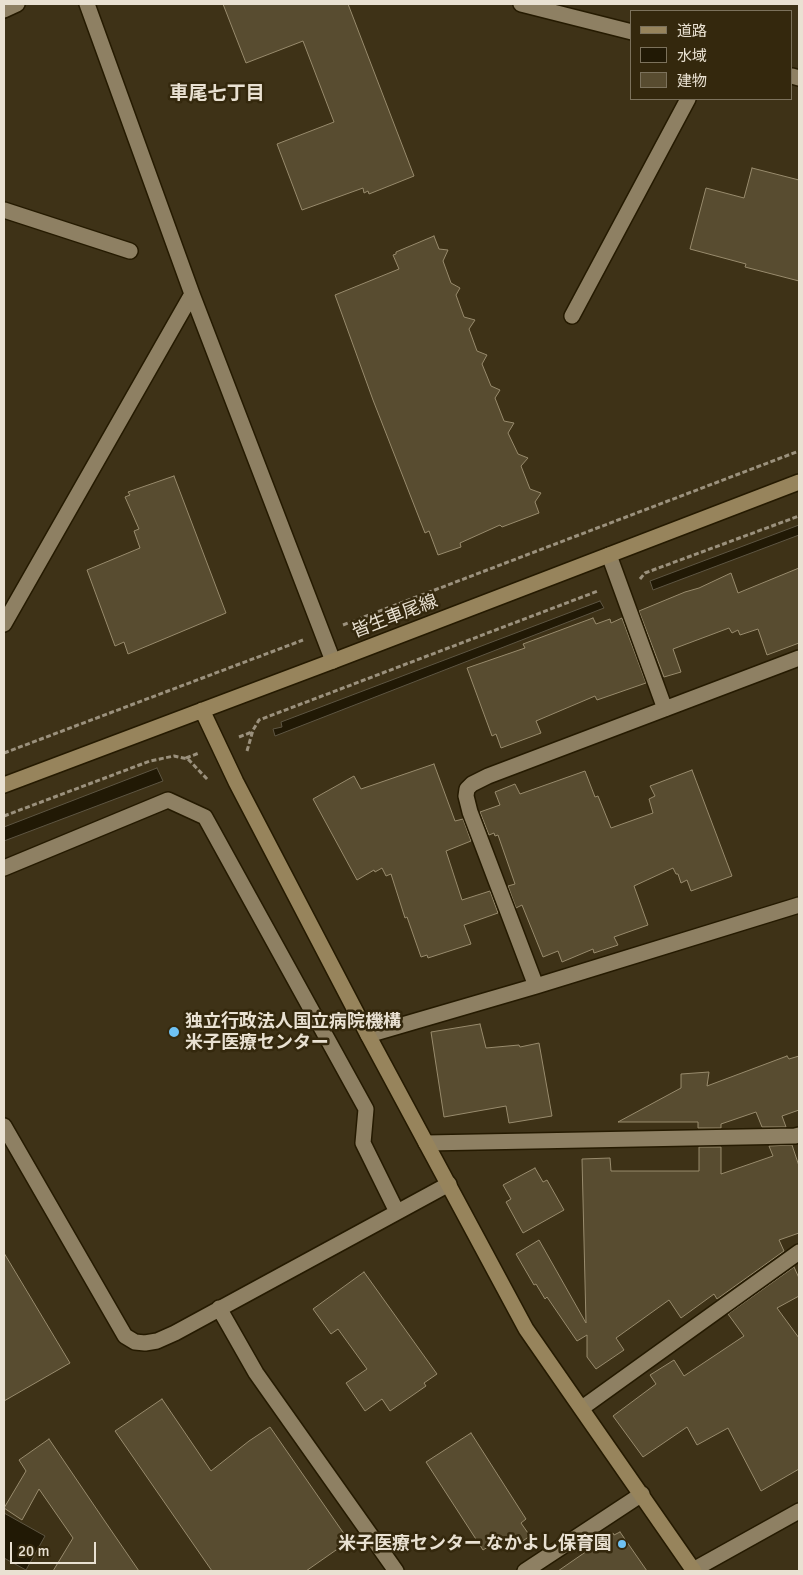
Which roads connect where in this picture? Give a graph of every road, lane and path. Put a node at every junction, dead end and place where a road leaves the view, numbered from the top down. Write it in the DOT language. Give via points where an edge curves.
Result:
graph roads {
  1 [pos="17,4"];
  2 [pos="87,4"];
  3 [pos="521,4"];
  4 [pos="4,10"];
  5 [pos="630,31"];
  6 [pos="687,100"];
  7 [pos="4,210"];
  8 [pos="130,251"];
  9 [pos="192,294"];
  10 [pos="572,316"];
  11 [pos="799,450"];
  12 [pos="799,482"];
  13 [pos="799,516"];
  14 [pos="609,555"];
  15 [pos="640,587"];
  16 [pos="603,592"];
  17 [pos="4,624"];
  18 [pos="323,632"];
  19 [pos="799,658"];
  20 [pos="333,661"];
  21 [pos="137,703"];
  22 [pos="665,709"];
  23 [pos="202,710"];
  24 [pos="140,711"];
  25 [pos="252,732"];
  26 [pos="238,738"];
  27 [pos="202,752"];
  28 [pos="4,753"];
  29 [pos="247,758"];
  30 [pos="184,759"];
  31 [pos="4,785"];
  32 [pos="4,868"];
  33 [pos="799,905"];
  34 [pos="536,986"];
  35 [pos="368,1034"];
  36 [pos="4,1126"];
  37 [pos="799,1135"];
  38 [pos="426,1143"];
  39 [pos="449,1184"];
  40 [pos="397,1212"];
  41 [pos="799,1252"];
  42 [pos="219,1308"];
  43 [pos="582,1408"];
  44 [pos="642,1494"];
  45 [pos="799,1511"];
  46 [pos="396,1571"];
  47 [pos="525,1571"];
  48 [pos="694,1571"];
  1 -- 4 [label="street"];
  2 -- 9 [label="street"];
  3 -- 5 [label="street"];
  6 -- 10 [label="street"];
  7 -- 8 [label="street"];
  9 -- 17 [label="street"];
  9 -- 18 [label="street"];
  11 -- 18 [label="path"];
  12 -- 14 [label="street, 皆生車尾線"];
  13 -- 15 [label="path" via="645,573 640,578"];
  14 -- 20 [label="street, 皆生車尾線"];
  14 -- 22 [label="street"];
  16 -- 25 [label="path" via="598,591 275,713 259,720"];
  18 -- 20 [label="street"];
  18 -- 21 [label="path"];
  19 -- 22 [label="street"];
  20 -- 23 [label="street, 皆生車尾線"];
  21 -- 24 [label="path"];
  21 -- 28 [label="path"];
  22 -- 34 [label="street" via="488,776 467,789 470,812"];
  23 -- 31 [label="street, 皆生車尾線"];
  23 -- 35 [label="street" via="236,782"];
  25 -- 26 [label="path"];
  25 -- 29 [label="path"];
  27 -- 30 [label="path"];
  32 -- 40 [label="street" via="168,800 205,817 366,1109 363,1143"];
  33 -- 34 [label="street"];
  34 -- 35 [label="street"];
  35 -- 38 [label="street"];
  36 -- 42 [label="street" via="126,1336 135,1342 157,1341"];
  37 -- 38 [label="street"];
  38 -- 39 [label="street"];
  39 -- 40 [label="street"];
  39 -- 43 [label="street" via="526,1329"];
  40 -- 42 [label="street"];
  41 -- 43 [label="street"];
  42 -- 46 [label="street" via="256,1373"];
  43 -- 44 [label="street"];
  44 -- 47 [label="street"];
  44 -- 48 [label="street"];
  45 -- 48 [label="street"];
}
